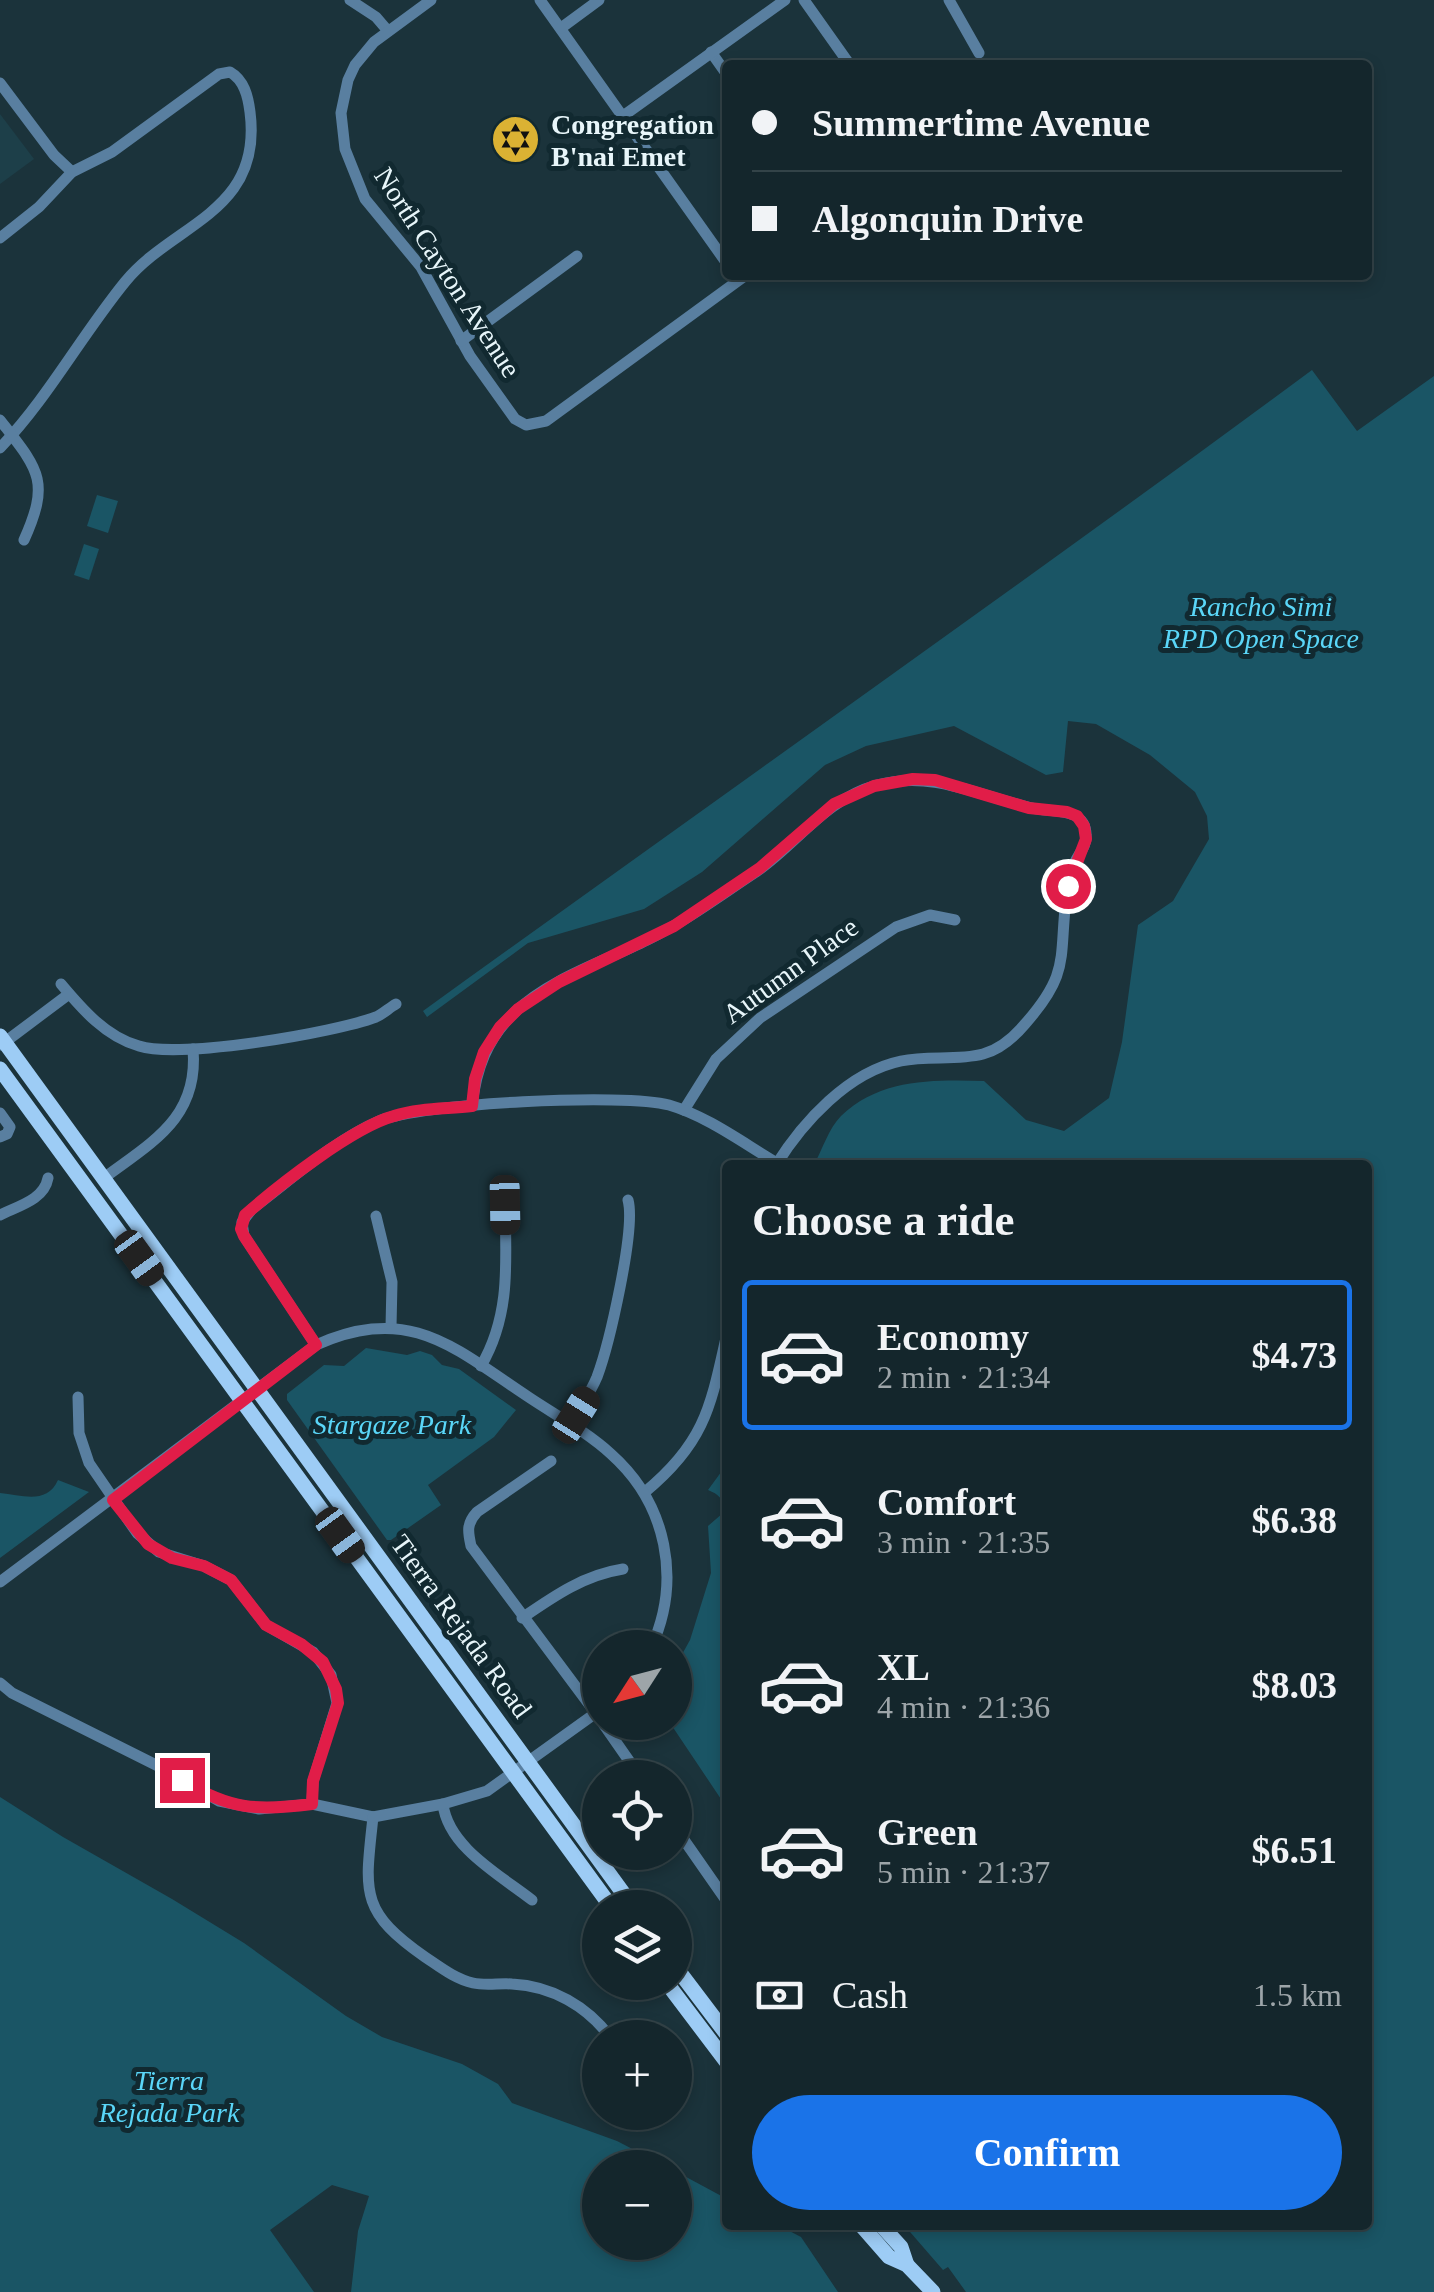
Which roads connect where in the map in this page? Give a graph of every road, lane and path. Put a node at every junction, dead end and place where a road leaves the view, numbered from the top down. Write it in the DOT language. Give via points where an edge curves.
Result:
graph roads {
  1 [pos="350,0"];
  2 [pos="431,0"];
  3 [pos="540,0"];
  4 [pos="599,0"];
  5 [pos="785,0"];
  6 [pos="804,0"];
  7 [pos="950,0"];
  8 [pos="562,28"];
  9 [pos="388,31"];
  10 [pos="711,52"];
  11 [pos="978,53"];
  12 [pos="846,60"];
  13 [pos="722,68"];
  14 [pos="0,82"];
  15 [pos="624,116"];
  16 [pos="72,172"];
  17 [pos="0,238"];
  18 [pos="722,255"];
  19 [pos="577,256"];
  20 [pos="736,280"];
  21 [pos="460,341"];
  22 [pos="0,420"];
  23 [pos="12,436"];
  24 [pos="0,448"];
  25 [pos="24,540"];
  26 [pos="955,920"];
  27 [pos="396,1004"];
  28 [pos="2,1041"];
  29 [pos="194,1049"];
  30 [pos="0,1069"];
  31 [pos="472,1106"];
  32 [pos="684,1110"];
  33 [pos="0,1113"];
  34 [pos="0,1137"];
  35 [pos="769,1160"];
  36 [pos="779,1160"];
  37 [pos="48,1178"];
  38 [pos="104,1178"];
  39 [pos="628,1200"];
  40 [pos="505,1205"];
  41 [pos="0,1214"];
  42 [pos="376,1216"];
  43 [pos="390,1327"];
  44 [pos="316,1345"];
  45 [pos="722,1355"];
  46 [pos="482,1366"];
  47 [pos="258,1389"];
  48 [pos="78,1397"];
  49 [pos="242,1400"];
  50 [pos="570,1425"];
  51 [pos="551,1462"];
  52 [pos="645,1492"];
  53 [pos="113,1500"];
  54 [pos="624,1569"];
  55 [pos="0,1582"];
  56 [pos="522,1618"];
  57 [pos="657,1630"];
  58 [pos="0,1683"];
  59 [pos="582,1693"];
  60 [pos="582,1728"];
  61 [pos="530,1762"];
  62 [pos="515,1774"];
  63 [pos="312,1804"];
  64 [pos="443,1804"];
  65 [pos="373,1817"];
  66 [pos="692,1851"];
  67 [pos="599,1890"];
  68 [pos="621,1890"];
  69 [pos="722,1894"];
  70 [pos="532,1900"];
  71 [pos="692,1988"];
  72 [pos="680,2000"];
  73 [pos="596,2020"];
  74 [pos="722,2028"];
  75 [pos="722,2056"];
  76 [pos="865,2230"];
  77 [pos="885,2230"];
  78 [pos="907,2266"];
  79 [pos="933,2292"];
  1 -- 9 [label="street"];
  2 -- 9 [label="street, North Cayton Avenue"];
  3 -- 8 [label="street"];
  4 -- 8 [label="street"];
  5 -- 10 [label="street"];
  6 -- 12 [label="street"];
  7 -- 11 [label="street"];
  8 -- 15 [label="street"];
  9 -- 21 [label="street, North Cayton Avenue" via="366,50 348,80 341,113 344,149 365,199 421,267"];
  10 -- 13 [label="street"];
  10 -- 15 [label="street"];
  14 -- 16 [label="street"];
  15 -- 18 [label="street"];
  16 -- 17 [label="street"];
  16 -- 23 [label="street" via="112,152 219,74 240,78 251,122 236,182 211,214 128,278"];
  19 -- 21 [label="street"];
  20 -- 21 [label="street, North Cayton Avenue" via="538,425 522,424"];
  22 -- 23 [label="street"];
  23 -- 24 [label="street"];
  23 -- 25 [label="street" via="38,479 37,512"];
  26 -- 32 [label="street, Autumn Place" via="930,915 896,927 760,1018 716,1059"];
  27 -- 29 [label="street" via="378,1016 318,1030"];
  28 -- 29 [label="street" via="65,989 122,1040 151,1050"];
  28 -- 38 [label="main road, Tierra Rejada Road"];
  29 -- 38 [label="street" via="194,1079 176,1119"];
  30 -- 49 [label="main road, Tierra Rejada Road"];
  31 -- 32 [label="street" via="633,1100"];
  31 -- 36 [label="street" via="484,1052 518,1009 674,926 851,795 895,781 935,780 1077,816 1086,832 1068,886 1058,974 1016,1035 987,1054 903,1060 867,1074 815,1114"];
  31 -- 44 [label="street" via="382,1119 245,1215 244,1236"];
  32 -- 35 [label="street"];
  33 -- 34 [label="street" via="10,1127"];
  37 -- 41 [label="street" via="40,1195"];
  38 -- 47 [label="main road, Tierra Rejada Road"];
  39 -- 50 [label="street" via="632,1228 602,1362"];
  40 -- 46 [label="street" via="505,1304"];
  42 -- 43 [label="street" via="392,1282"];
  43 -- 44 [label="street" via="352,1330"];
  43 -- 46 [label="street" via="427,1334"];
  44 -- 47 [label="street"];
  45 -- 52 [label="street" via="700,1430 683,1457"];
  46 -- 50 [label="street"];
  47 -- 49 [label="street"];
  47 -- 61 [label="main road, Tierra Rejada Road"];
  48 -- 53 [label="street" via="82,1446"];
  49 -- 53 [label="street"];
  49 -- 62 [label="main road, Tierra Rejada Road"];
  50 -- 52 [label="street" via="611,1454"];
  51 -- 56 [label="street" via="472,1518 468,1531 471,1546"];
  52 -- 57 [label="street" via="667,1562"];
  53 -- 55 [label="street"];
  53 -- 63 [label="street" via="148,1544 231,1580 266,1625 323,1662 338,1703"];
  54 -- 56 [label="street" via="587,1579"];
  56 -- 59 [label="street"];
  58 -- 63 [label="street" via="219,1800 259,1810"];
  60 -- 61 [label="street"];
  61 -- 62 [label="street"];
  61 -- 68 [label="main road, Tierra Rejada Road"];
  62 -- 64 [label="street" via="478,1795"];
  62 -- 67 [label="main road, Tierra Rejada Road"];
  63 -- 65 [label="street"];
  64 -- 65 [label="street"];
  64 -- 70 [label="street" via="457,1839"];
  65 -- 73 [label="street" via="368,1887 394,1936 459,1978 529,1986 568,1999"];
  66 -- 69 [label="street"];
  71 -- 74 [label="main road"];
  72 -- 75 [label="main road"];
  76 -- 78 [label="main road"];
  77 -- 78 [label="main road"];
  78 -- 79 [label="main road"];
}
